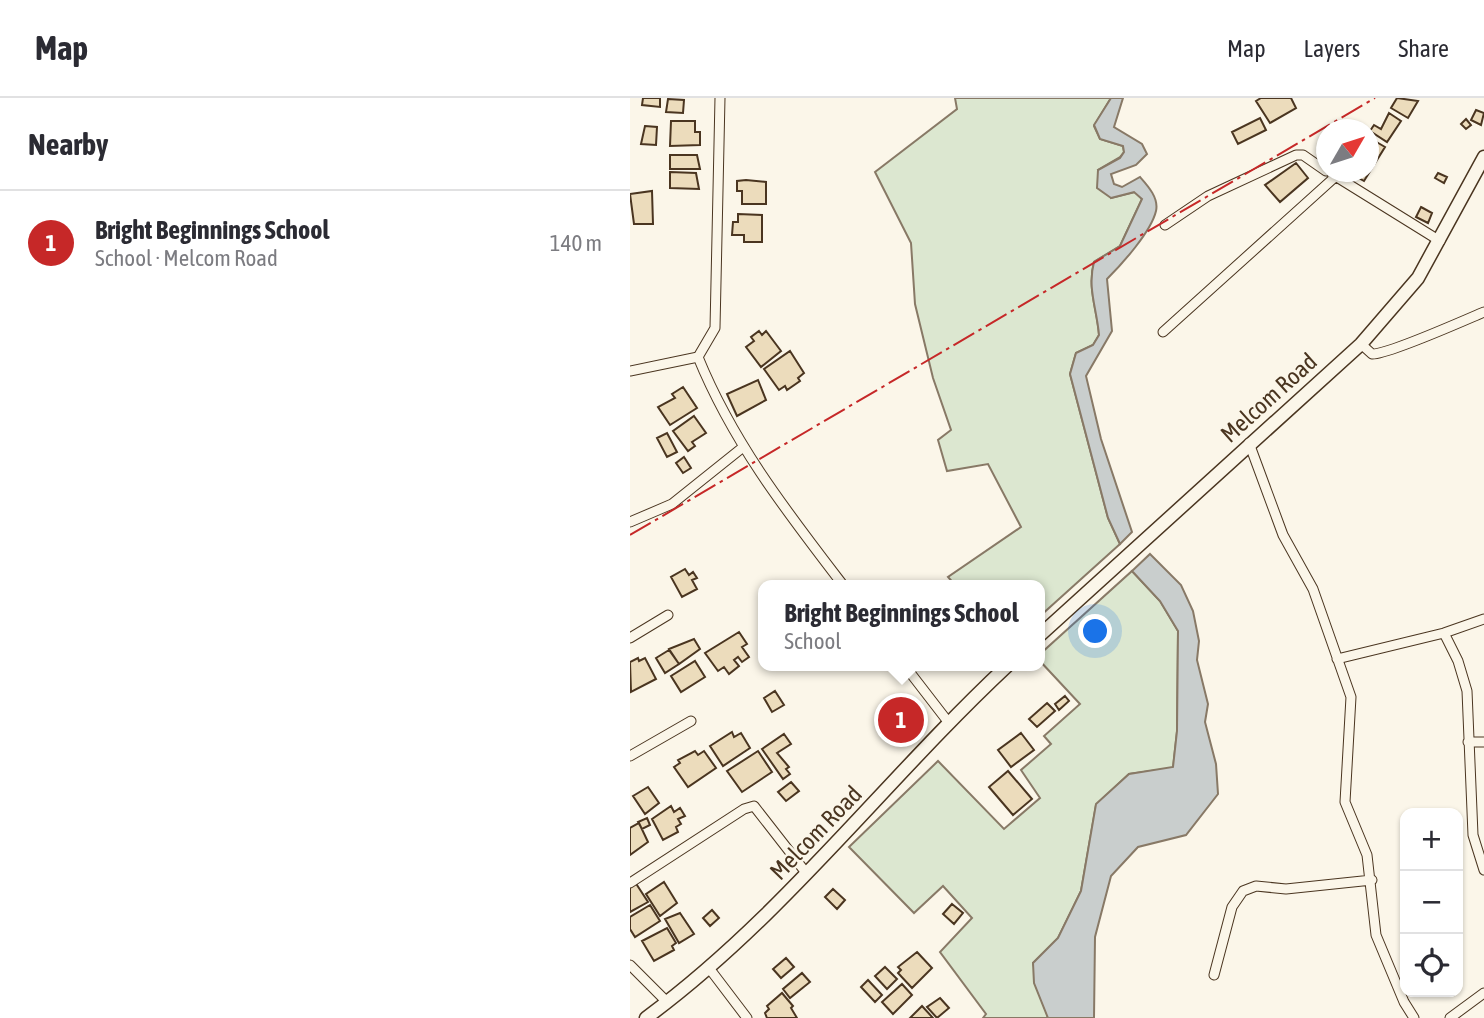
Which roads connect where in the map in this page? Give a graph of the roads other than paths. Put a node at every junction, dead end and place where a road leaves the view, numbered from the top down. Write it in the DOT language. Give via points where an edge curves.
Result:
graph roads {
  1 [pos="720,98"];
  2 [pos="1484,156"];
  3 [pos="1316,164"];
  4 [pos="1321,182"];
  5 [pos="1345,182"];
  6 [pos="1165,225"];
  7 [pos="1440,241"];
  8 [pos="1484,312"];
  9 [pos="1163,332"];
  10 [pos="1361,344"];
  11 [pos="698,357"];
  12 [pos="630,371"];
  13 [pos="1249,443"];
  14 [pos="742,448"];
  15 [pos="630,522"];
  16 [pos="839,580"];
  17 [pos="668,615"];
  18 [pos="1484,619"];
  19 [pos="1045,631"];
  20 [pos="1444,633"];
  21 [pos="630,638"];
  22 [pos="1337,659"];
  23 [pos="909,671"];
  24 [pos="1002,671"];
  25 [pos="691,721"];
  26 [pos="949,723"];
  27 [pos="1468,742"];
  28 [pos="1484,742"];
  29 [pos="630,756"];
  30 [pos="1484,870"];
  31 [pos="807,874"];
  32 [pos="1372,880"];
  33 [pos="630,883"];
  34 [pos="630,965"];
  35 [pos="709,968"];
  36 [pos="1214,975"];
  37 [pos="1484,993"];
  38 [pos="667,1002"];
  39 [pos="646,1018"];
  40 [pos="747,1018"];
  41 [pos="1415,1018"];
  42 [pos="1450,1018"];
  1 -- 11 [label="street" via="715,328"];
  2 -- 7 [label="main road, Melcom Road"];
  3 -- 6 [label="street" via="1296,155 1208,196"];
  4 -- 9 [label="street"];
  5 -- 7 [label="street"];
  7 -- 10 [label="main road, Melcom Road" via="1418,278"];
  8 -- 10 [label="street" via="1387,353 1372,354"];
  10 -- 13 [label="main road, Melcom Road"];
  11 -- 12 [label="street"];
  11 -- 14 [label="street"];
  13 -- 19 [label="main road, Melcom Road"];
  13 -- 22 [label="street" via="1283,535 1313,589"];
  14 -- 15 [label="street" via="672,504"];
  14 -- 16 [label="street"];
  17 -- 21 [label="street"];
  18 -- 20 [label="street"];
  20 -- 22 [label="street"];
  20 -- 27 [label="street" via="1467,691"];
  22 -- 32 [label="street" via="1351,697 1345,802"];
  23 -- 26 [label="street"];
  24 -- 26 [label="main road, Melcom Road"];
  25 -- 29 [label="street"];
  26 -- 31 [label="main road, Melcom Road"];
  27 -- 28 [label="street"];
  27 -- 30 [label="street" via="1473,835"];
  31 -- 33 [label="street" via="754,806"];
  31 -- 35 [label="main road, Melcom Road"];
  32 -- 36 [label="street" via="1286,889 1256,886 1243,891 1232,907"];
  32 -- 41 [label="street" via="1376,935"];
  34 -- 38 [label="street"];
  35 -- 38 [label="main road, Melcom Road"];
  35 -- 40 [label="street"];
  37 -- 42 [label="street"];
  38 -- 39 [label="main road, Melcom Road"];
}
